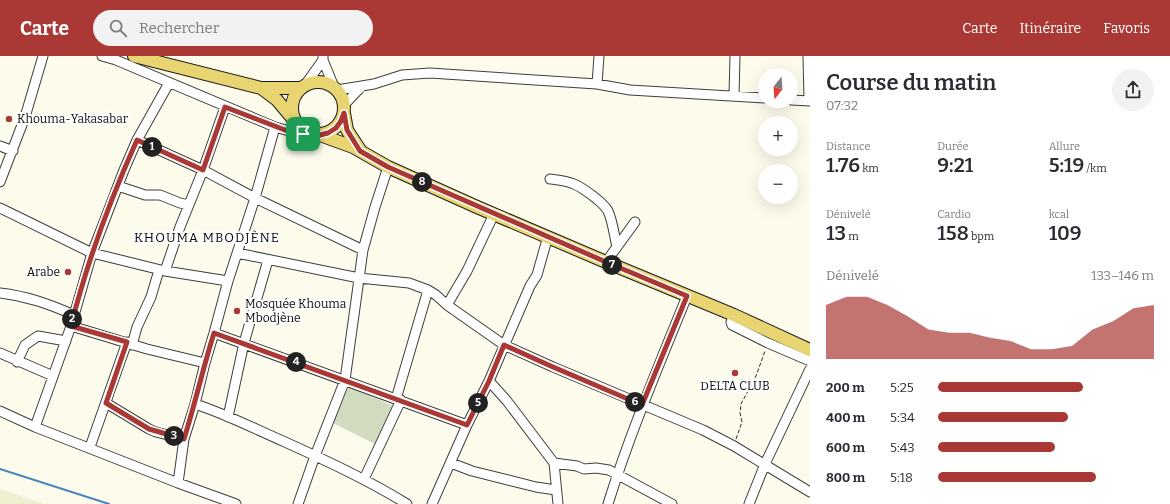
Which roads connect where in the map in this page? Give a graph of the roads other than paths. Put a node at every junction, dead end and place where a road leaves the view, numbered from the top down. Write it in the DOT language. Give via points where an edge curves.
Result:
graph roads {
  1 [pos="43,56"];
  2 [pos="102,56"];
  3 [pos="134,56"];
  4 [pos="599,56"];
  5 [pos="735,56"];
  6 [pos="808,56"];
  7 [pos="323,58"];
  8 [pos="169,83"];
  9 [pos="597,84"];
  10 [pos="302,86"];
  11 [pos="362,86"];
  12 [pos="261,88"];
  13 [pos="335,88"];
  14 [pos="734,96"];
  15 [pos="758,98"];
  16 [pos="798,100"];
  17 [pos="810,101"];
  18 [pos="225,107"];
  19 [pos="344,109"];
  20 [pos="293,119"];
  21 [pos="275,127"];
  22 [pos="315,134"];
  23 [pos="137,140"];
  24 [pos="0,146"];
  25 [pos="13,151"];
  26 [pos="360,151"];
  27 [pos="388,167"];
  28 [pos="203,170"];
  29 [pos="550,179"];
  30 [pos="0,182"];
  31 [pos="118,186"];
  32 [pos="255,198"];
  33 [pos="189,205"];
  34 [pos="0,208"];
  35 [pos="494,214"];
  36 [pos="635,222"];
  37 [pos="548,236"];
  38 [pos="616,247"];
  39 [pos="363,250"];
  40 [pos="92,252"];
  41 [pos="237,253"];
  42 [pos="268,260"];
  43 [pos="606,262"];
  44 [pos="162,270"];
  45 [pos="359,278"];
  46 [pos="228,281"];
  47 [pos="428,290"];
  48 [pos="0,293"];
  49 [pos="687,296"];
  50 [pos="447,305"];
  51 [pos="74,315"];
  52 [pos="734,315"];
  53 [pos="71,326"];
  54 [pos="214,333"];
  55 [pos="66,341"];
  56 [pos="129,344"];
  57 [pos="244,344"];
  58 [pos="504,345"];
  59 [pos="810,350"];
  60 [pos="0,353"];
  61 [pos="810,361"];
  62 [pos="17,362"];
  63 [pos="205,363"];
  64 [pos="810,369"];
  65 [pos="53,376"];
  66 [pos="345,380"];
  67 [pos="489,381"];
  68 [pos="399,399"];
  69 [pos="106,403"];
  70 [pos="195,404"];
  71 [pos="642,405"];
  72 [pos="0,411"];
  73 [pos="228,417"];
  74 [pos="467,425"];
  75 [pos="35,427"];
  76 [pos="184,439"];
  77 [pos="90,447"];
  78 [pos="315,456"];
  79 [pos="451,463"];
  80 [pos="554,463"];
  81 [pos="765,464"];
  82 [pos="617,473"];
  83 [pos="364,480"];
  84 [pos="178,483"];
  85 [pos="556,490"];
  86 [pos="810,492"];
  87 [pos="236,504"];
  88 [pos="298,504"];
  89 [pos="407,504"];
  90 [pos="432,504"];
  91 [pos="558,504"];
  92 [pos="608,504"];
  93 [pos="672,504"];
  94 [pos="749,504"];
  1 -- 25 [label="street"];
  2 -- 8 [label="street"];
  3 -- 12 [label="main road"];
  4 -- 9 [label="street"];
  5 -- 14 [label="street"];
  6 -- 17 [label="street"];
  7 -- 10 [label="street"];
  7 -- 13 [label="street"];
  8 -- 18 [label="street"];
  8 -- 23 [label="street"];
  9 -- 11 [label="street" via="430,73 402,75"];
  9 -- 14 [label="street" via="630,90"];
  10 -- 12 [label="main road"];
  10 -- 13 [label="main road" via="320,82"];
  10 -- 20 [label="main road" via="293,97"];
  11 -- 13 [label="street"];
  11 -- 19 [label="street"];
  12 -- 20 [label="main road" via="277,100"];
  13 -- 19 [label="main road" via="342,97"];
  14 -- 15 [label="street"];
  16 -- 17 [label="street"];
  18 -- 21 [label="street"];
  18 -- 28 [label="street"];
  19 -- 22 [label="main road" via="336,128 328,133"];
  19 -- 26 [label="main road" via="347,130"];
  20 -- 22 [label="main road" via="303,130"];
  21 -- 22 [label="street" via="296,133"];
  21 -- 32 [label="street"];
  22 -- 26 [label="main road"];
  23 -- 28 [label="street"];
  23 -- 31 [label="street"];
  24 -- 25 [label="street"];
  25 -- 30 [label="street"];
  26 -- 27 [label="main road"];
  27 -- 35 [label="main road"];
  27 -- 39 [label="street"];
  28 -- 32 [label="street"];
  28 -- 33 [label="street"];
  29 -- 38 [label="street" via="574,184 604,206 612,223"];
  31 -- 33 [label="street" via="145,195 160,195"];
  31 -- 40 [label="street"];
  32 -- 39 [label="street"];
  32 -- 41 [label="street"];
  33 -- 44 [label="street"];
  34 -- 40 [label="street"];
  35 -- 37 [label="main road"];
  35 -- 50 [label="street" via="467,271"];
  36 -- 38 [label="street"];
  37 -- 43 [label="main road"];
  37 -- 58 [label="street" via="537,275"];
  38 -- 43 [label="street"];
  39 -- 45 [label="street"];
  40 -- 44 [label="street"];
  40 -- 51 [label="street"];
  41 -- 42 [label="street"];
  41 -- 46 [label="street"];
  42 -- 45 [label="street"];
  42 -- 57 [label="street"];
  43 -- 49 [label="main road"];
  44 -- 46 [label="street"];
  44 -- 56 [label="street"];
  45 -- 47 [label="street" via="404,282"];
  45 -- 66 [label="street"];
  46 -- 54 [label="street"];
  47 -- 50 [label="street"];
  47 -- 68 [label="street"];
  48 -- 51 [label="street" via="37,300"];
  49 -- 52 [label="main road"];
  49 -- 71 [label="street"];
  50 -- 58 [label="street"];
  51 -- 53 [label="street"];
  52 -- 59 [label="main road"];
  52 -- 61 [label="street" via="732,325"];
  53 -- 55 [label="street"];
  53 -- 56 [label="street"];
  54 -- 57 [label="street"];
  54 -- 63 [label="street"];
  55 -- 62 [label="street" via="38,336 25,345"];
  55 -- 65 [label="street"];
  56 -- 63 [label="street"];
  56 -- 69 [label="street"];
  57 -- 66 [label="street"];
  57 -- 73 [label="street"];
  58 -- 67 [label="street"];
  58 -- 71 [label="street"];
  60 -- 62 [label="street"];
  62 -- 65 [label="street"];
  63 -- 70 [label="street"];
  64 -- 81 [label="street"];
  65 -- 75 [label="street"];
  66 -- 68 [label="street"];
  66 -- 78 [label="street"];
  67 -- 74 [label="street"];
  67 -- 80 [label="street"];
  68 -- 74 [label="street"];
  68 -- 83 [label="street"];
  69 -- 76 [label="street" via="149,429"];
  69 -- 77 [label="street"];
  70 -- 73 [label="street"];
  70 -- 76 [label="street"];
  71 -- 81 [label="street" via="682,421"];
  71 -- 82 [label="street"];
  72 -- 75 [label="street"];
  73 -- 78 [label="street"];
  74 -- 79 [label="street"];
  75 -- 77 [label="street"];
  76 -- 84 [label="street"];
  77 -- 84 [label="street"];
  78 -- 83 [label="street"];
  78 -- 88 [label="street"];
  79 -- 85 [label="street" via="472,472"];
  79 -- 90 [label="street"];
  80 -- 82 [label="street"];
  80 -- 85 [label="street"];
  81 -- 86 [label="street"];
  81 -- 94 [label="street"];
  82 -- 92 [label="street"];
  82 -- 93 [label="street"];
  83 -- 89 [label="street"];
  84 -- 87 [label="street"];
  85 -- 91 [label="street"];
}
